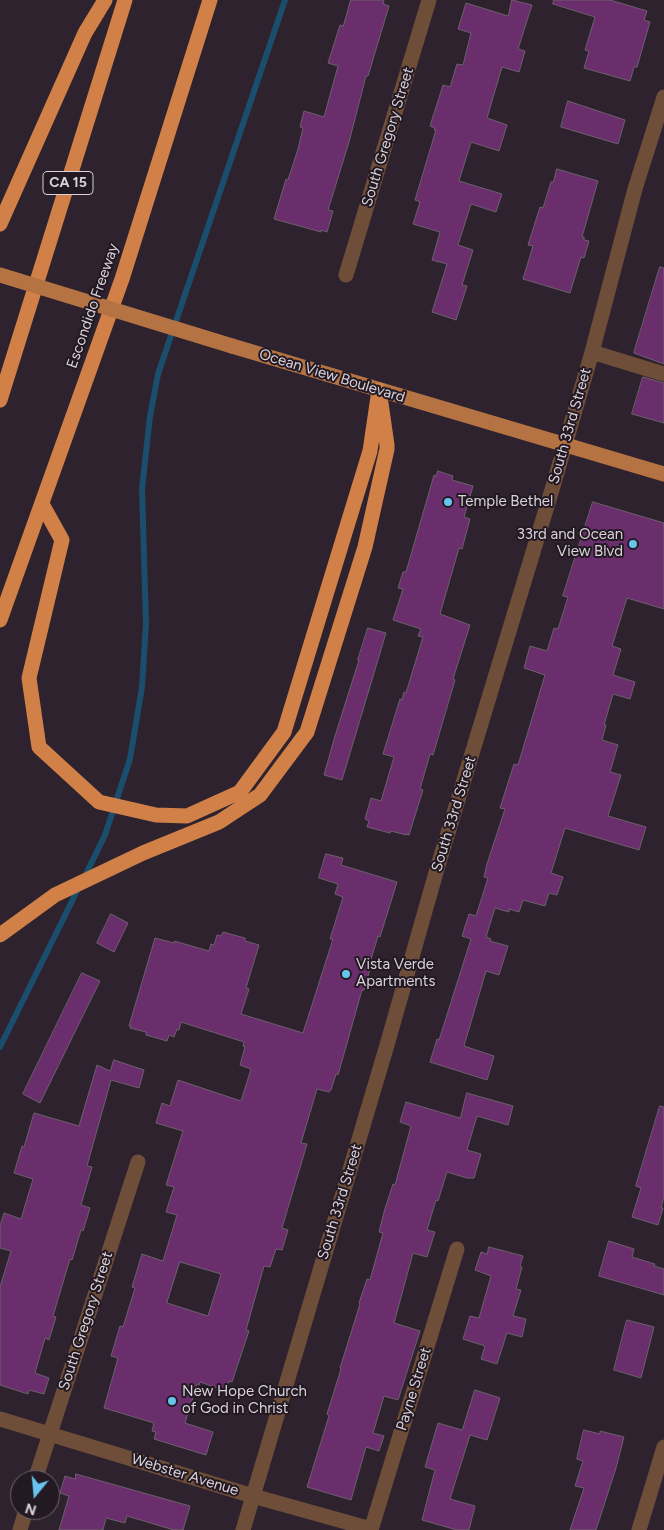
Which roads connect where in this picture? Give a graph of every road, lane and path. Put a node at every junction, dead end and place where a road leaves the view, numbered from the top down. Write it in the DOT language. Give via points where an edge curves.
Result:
graph roads {
  1 [pos="105,0"];
  2 [pos="124,0"];
  3 [pos="210,0"];
  4 [pos="429,0"];
  5 [pos="664,97"];
  6 [pos="0,224"];
  7 [pos="0,275"];
  8 [pos="346,275"];
  9 [pos="592,352"];
  10 [pos="664,374"];
  11 [pos="378,390"];
  12 [pos="0,400"];
  13 [pos="565,444"];
  14 [pos="664,474"];
  15 [pos="42,504"];
  16 [pos="0,620"];
  17 [pos="0,936"];
  18 [pos="138,1162"];
  19 [pos="456,1249"];
  20 [pos="0,1419"];
  21 [pos="50,1434"];
  22 [pos="664,1447"];
  23 [pos="39,1470"];
  24 [pos="253,1496"];
  25 [pos="243,1530"];
  26 [pos="371,1530"];
  27 [pos="639,1530"];
  1 -- 6 [label="highway" via="85,33"];
  2 -- 12 [label="highway, CA 15"];
  3 -- 15 [label="highway, Escondido Freeway" via="122,279"];
  4 -- 8 [label="street, South Gregory Street"];
  5 -- 9 [label="street, South 33rd Street" via="635,188"];
  7 -- 11 [label="main road, Ocean View Boulevard, bridge"];
  9 -- 10 [label="street"];
  9 -- 13 [label="street, South 33rd Street"];
  11 -- 13 [label="main road, Ocean View Boulevard"];
  11 -- 15 [label="highway" via="370,450 284,732 240,792 187,816 156,815 99,802 39,747 29,678 62,540"];
  11 -- 17 [label="highway" via="387,449 364,547 307,732 260,795 219,822 143,853 55,895"];
  13 -- 14 [label="main road, Ocean View Boulevard"];
  13 -- 24 [label="street, South 33rd Street"];
  15 -- 16 [label="highway, Escondido Freeway"];
  18 -- 21 [label="street, South Gregory Street"];
  19 -- 26 [label="street, Payne Street"];
  20 -- 21 [label="street, Webster Avenue"];
  21 -- 23 [label="street, South Gregory Street"];
  21 -- 24 [label="street, Webster Avenue"];
  22 -- 27 [label="street"];
  24 -- 25 [label="street, South 33rd Street"];
  24 -- 26 [label="street, Webster Avenue"];
}
